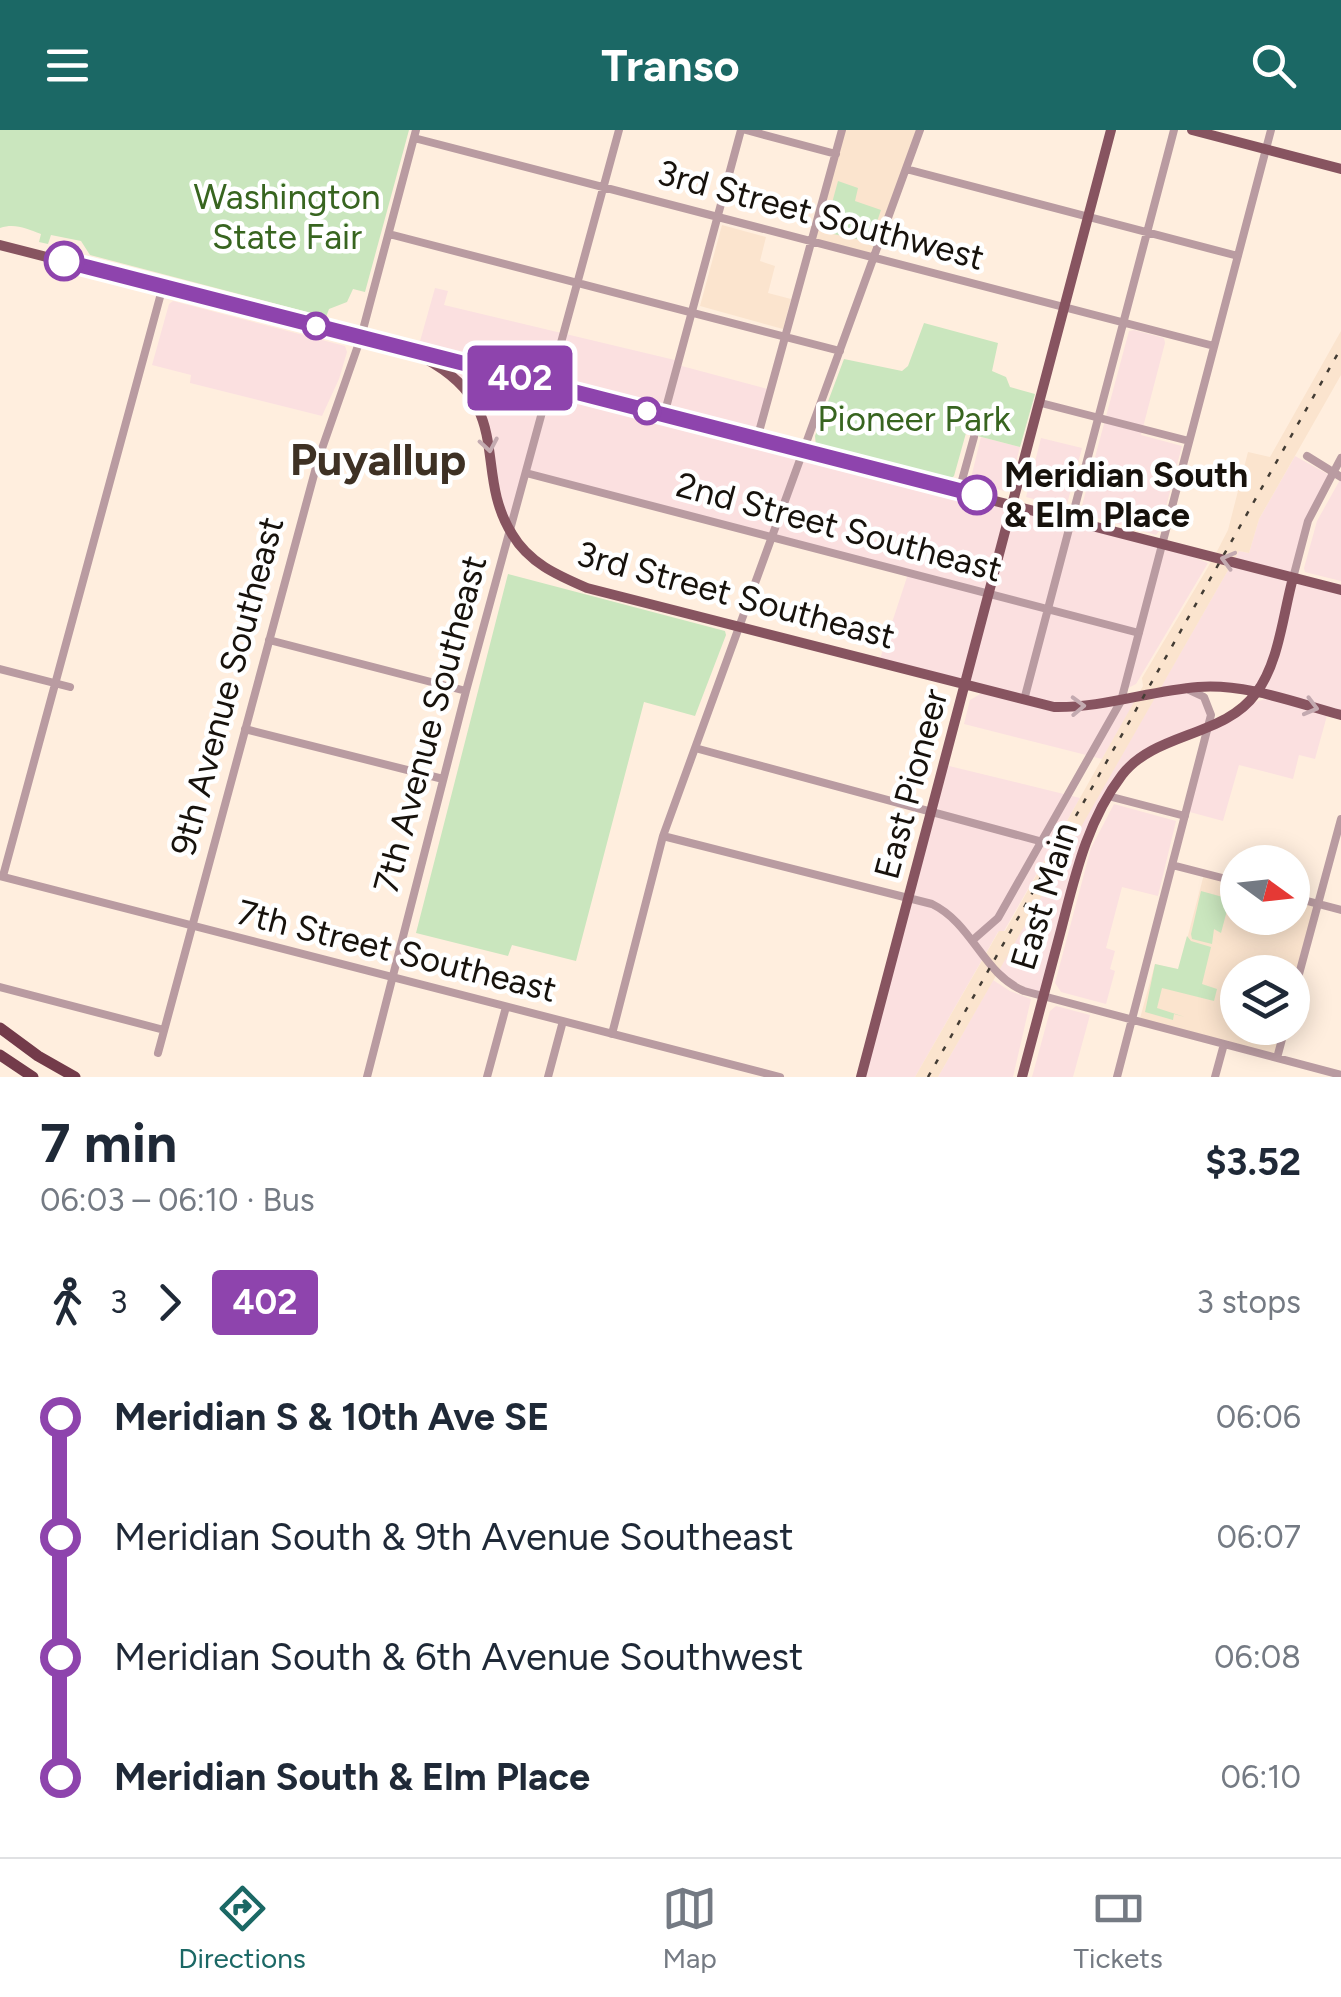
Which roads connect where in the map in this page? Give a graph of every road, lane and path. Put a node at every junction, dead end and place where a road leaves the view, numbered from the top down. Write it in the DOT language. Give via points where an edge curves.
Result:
graph roads {
  1 [pos="619,130"];
  2 [pos="744,130"];
  3 [pos="842,130"];
  4 [pos="920,130"];
  5 [pos="1111,130"];
  6 [pos="1174,130"];
  7 [pos="1192,130"];
  8 [pos="1271,130"];
  9 [pos="415,134"];
  10 [pos="1266,149"];
  11 [pos="836,154"];
  12 [pos="906,169"];
  13 [pos="1341,169"];
  14 [pos="604,187"];
  15 [pos="718,216"];
  16 [pos="1089,217"];
  17 [pos="1148,232"];
  18 [pos="388,234"];
  19 [pos="812,241"];
  20 [pos="0,245"];
  21 [pos="1238,256"];
  22 [pos="874,257"];
  23 [pos="578,283"];
  24 [pos="163,286"];
  25 [pos="1066,307"];
  26 [pos="692,312"];
  27 [pos="1124,322"];
  28 [pos="360,337"];
  29 [pos="786,337"];
  30 [pos="1214,346"];
  31 [pos="408,350"];
  32 [pos="840,351"];
  33 [pos="548,385"];
  34 [pos="1040,403"];
  35 [pos="664,415"];
  36 [pos="1100,418"];
  37 [pos="974,437"];
  38 [pos="758,439"];
  39 [pos="1189,441"];
  40 [pos="804,450"];
  41 [pos="1307,456"];
  42 [pos="1341,458"];
  43 [pos="526,473"];
  44 [pos="1337,474"];
  45 [pos="960,491"];
  46 [pos="1014,505"];
  47 [pos="1072,520"];
  48 [pos="509,530"];
  49 [pos="772,539"];
  50 [pos="1162,544"];
  51 [pos="1293,578"];
  52 [pos="1341,590"];
  53 [pos="990,595"];
  54 [pos="1048,610"];
  55 [pos="741,626"];
  56 [pos="1139,632"];
  57 [pos="269,640"];
  58 [pos="0,669"];
  59 [pos="56,683"];
  60 [pos="966,685"];
  61 [pos="70,687"];
  62 [pos="1186,688"];
  63 [pos="466,692"];
  64 [pos="1257,693"];
  65 [pos="1024,700"];
  66 [pos="1122,701"];
  67 [pos="1341,715"];
  68 [pos="1209,725"];
  69 [pos="245,728"];
  70 [pos="694,748"];
  71 [pos="443,779"];
  72 [pos="1108,796"];
  73 [pos="933,811"];
  74 [pos="1185,816"];
  75 [pos="1341,819"];
  76 [pos="662,836"];
  77 [pos="1043,842"];
  78 [pos="1172,865"];
  79 [pos="1,876"];
  80 [pos="1220,877"];
  81 [pos="910,897"];
  82 [pos="1310,902"];
  83 [pos="1318,904"];
  84 [pos="1341,910"];
  85 [pos="191,927"];
  86 [pos="974,939"];
  87 [pos="1304,955"];
  88 [pos="394,978"];
  89 [pos="0,987"];
  90 [pos="1043,997"];
  91 [pos="506,1007"];
  92 [pos="1132,1020"];
  93 [pos="563,1022"];
  94 [pos="0,1028"];
  95 [pos="164,1030"];
  96 [pos="612,1034"];
  97 [pos="1220,1043"];
  98 [pos="1224,1045"];
  99 [pos="1228,1045"];
  100 [pos="1280,1045"];
  101 [pos="158,1053"];
  102 [pos="0,1055"];
  103 [pos="1277,1058"];
  104 [pos="1311,1072"];
  105 [pos="1341,1075"];
  106 [pos="33,1077"];
  107 [pos="75,1077"];
  108 [pos="367,1077"];
  109 [pos="488,1077"];
  110 [pos="548,1077"];
  111 [pos="780,1077"];
  112 [pos="861,1077"];
  113 [pos="1022,1077"];
  114 [pos="1117,1077"];
  115 [pos="1215,1077"];
  1 -- 14 [label="street, 7th Avenue Southeast"];
  2 -- 11 [label="street"];
  2 -- 15 [label="street"];
  3 -- 11 [label="street"];
  4 -- 12 [label="street"];
  5 -- 16 [label="main road, East Pioneer"];
  6 -- 17 [label="street"];
  7 -- 10 [label="main road"];
  8 -- 10 [label="street"];
  9 -- 14 [label="street, 3rd Street Southwest"];
  9 -- 18 [label="street, 9th Avenue Southeast"];
  10 -- 13 [label="main road"];
  10 -- 21 [label="street"];
  11 -- 19 [label="street"];
  12 -- 16 [label="street"];
  12 -- 22 [label="street"];
  14 -- 15 [label="street, 3rd Street Southwest"];
  14 -- 23 [label="street, 7th Avenue Southeast"];
  15 -- 19 [label="street, 3rd Street Southwest"];
  15 -- 26 [label="street"];
  16 -- 17 [label="street"];
  16 -- 25 [label="main road, East Pioneer"];
  17 -- 21 [label="street"];
  17 -- 27 [label="street"];
  18 -- 23 [label="street"];
  18 -- 28 [label="street, 9th Avenue Southeast"];
  19 -- 22 [label="street, 3rd Street Southwest"];
  19 -- 29 [label="street"];
  20 -- 24 [label="main road"];
  21 -- 30 [label="street"];
  22 -- 25 [label="street, 3rd Street Southwest"];
  22 -- 32 [label="street"];
  23 -- 26 [label="street"];
  23 -- 33 [label="street, 7th Avenue Southeast"];
  24 -- 28 [label="main road"];
  24 -- 59 [label="street"];
  25 -- 27 [label="street, 3rd Street Southwest"];
  25 -- 34 [label="main road, East Pioneer"];
  26 -- 29 [label="street"];
  26 -- 35 [label="street"];
  27 -- 30 [label="street, 3rd Street Southwest"];
  27 -- 36 [label="street"];
  28 -- 31 [label="main road"];
  28 -- 57 [label="street, 9th Avenue Southeast"];
  29 -- 32 [label="street"];
  29 -- 38 [label="street"];
  30 -- 39 [label="street"];
  31 -- 33 [label="main road"];
  31 -- 48 [label="main road, 3rd Street Southeast, one-way" via="445,370 477,406"];
  32 -- 40 [label="street"];
  33 -- 35 [label="main road"];
  33 -- 43 [label="street, 7th Avenue Southeast"];
  34 -- 36 [label="street"];
  34 -- 46 [label="main road, East Pioneer"];
  35 -- 38 [label="main road"];
  36 -- 39 [label="street"];
  36 -- 47 [label="street"];
  37 -- 45 [label="street"];
  38 -- 40 [label="main road"];
  39 -- 50 [label="street"];
  40 -- 45 [label="main road"];
  40 -- 49 [label="street"];
  41 -- 44 [label="street"];
  42 -- 44 [label="street"];
  43 -- 48 [label="street, 7th Avenue Southeast"];
  43 -- 49 [label="street, 2nd Street Southeast"];
  44 -- 51 [label="street" via="1308,521"];
  45 -- 46 [label="main road"];
  46 -- 47 [label="main road"];
  46 -- 53 [label="main road, East Pioneer"];
  47 -- 50 [label="main road"];
  47 -- 54 [label="street"];
  48 -- 55 [label="main road, 3rd Street Southeast" via="552,574"];
  48 -- 63 [label="street, 7th Avenue Southeast"];
  49 -- 53 [label="street, 2nd Street Southeast"];
  49 -- 55 [label="street"];
  51 -- 50 [label="main road, one-way"];
  50 -- 56 [label="street"];
  51 -- 52 [label="main road"];
  51 -- 64 [label="main road"];
  53 -- 54 [label="street, 2nd Street Southeast"];
  53 -- 60 [label="main road, East Pioneer"];
  54 -- 56 [label="street, 2nd Street Southeast"];
  54 -- 65 [label="street"];
  55 -- 60 [label="main road, 3rd Street Southeast"];
  55 -- 70 [label="street"];
  56 -- 66 [label="street"];
  57 -- 63 [label="street"];
  57 -- 69 [label="street, 9th Avenue Southeast"];
  58 -- 59 [label="street"];
  59 -- 61 [label="street"];
  59 -- 79 [label="street"];
  60 -- 65 [label="main road, 3rd Street Southeast"];
  60 -- 73 [label="main road, East Pioneer"];
  62 -- 64 [label="main road, 3rd Street Southeast"];
  62 -- 66 [label="main road, 3rd Street Southeast"];
  62 -- 68 [label="street" via="1207,701"];
  63 -- 71 [label="street, 7th Avenue Southeast"];
  64 -- 67 [label="main road, 3rd Street Southeast, one-way"];
  64 -- 68 [label="main road, East Main"];
  65 -- 66 [label="main road, 3rd Street Southeast, one-way" via="1066,707"];
  66 -- 77 [label="street"];
  68 -- 72 [label="main road, East Main" via="1137,760"];
  68 -- 74 [label="street"];
  69 -- 71 [label="street"];
  69 -- 85 [label="street, 9th Avenue Southeast"];
  70 -- 73 [label="street"];
  70 -- 76 [label="street"];
  71 -- 88 [label="street, 7th Avenue Southeast"];
  72 -- 74 [label="street"];
  72 -- 90 [label="main road, East Main" via="1081,855"];
  73 -- 77 [label="street"];
  73 -- 81 [label="main road, East Pioneer"];
  74 -- 78 [label="street"];
  75 -- 83 [label="street"];
  76 -- 81 [label="street"];
  76 -- 96 [label="street"];
  77 -- 86 [label="street" via="998,918"];
  78 -- 80 [label="street"];
  78 -- 92 [label="street"];
  79 -- 85 [label="street, 7th Street Southeast"];
  81 -- 86 [label="street" via="944,910"];
  81 -- 112 [label="main road, East Pioneer"];
  82 -- 83 [label="street"];
  83 -- 84 [label="street"];
  83 -- 87 [label="street"];
  85 -- 88 [label="street, 7th Street Southeast"];
  85 -- 95 [label="street, 9th Avenue Southeast"];
  86 -- 90 [label="street" via="1006,982"];
  88 -- 91 [label="street, 7th Street Southeast"];
  88 -- 108 [label="street, 7th Avenue Southeast"];
  89 -- 95 [label="street"];
  90 -- 92 [label="street"];
  90 -- 113 [label="main road, East Main"];
  91 -- 93 [label="street, 7th Street Southeast"];
  91 -- 109 [label="street"];
  92 -- 97 [label="street"];
  92 -- 114 [label="street"];
  93 -- 96 [label="street, 7th Street Southeast"];
  93 -- 110 [label="street"];
  94 -- 107 [label="highway"];
  95 -- 101 [label="street, 9th Avenue Southeast"];
  96 -- 111 [label="street, 7th Street Southeast"];
  98 -- 115 [label="street"];
  99 -- 103 [label="street"];
  100 -- 103 [label="street"];
  102 -- 106 [label="highway"];
  103 -- 104 [label="street"];
  104 -- 105 [label="street"];
}
